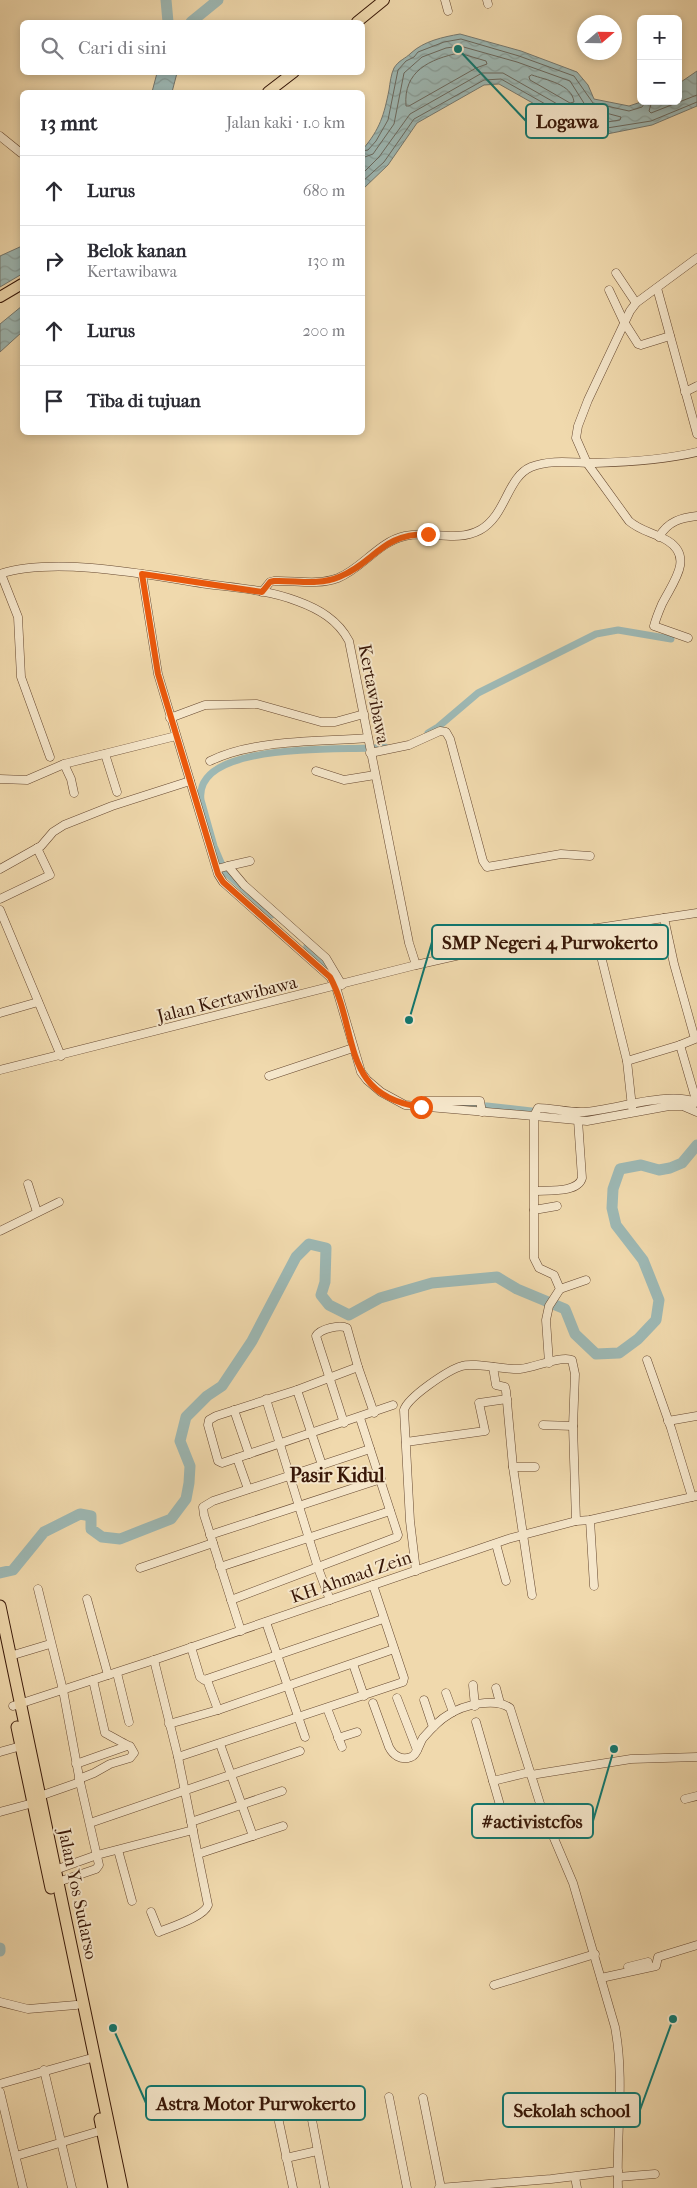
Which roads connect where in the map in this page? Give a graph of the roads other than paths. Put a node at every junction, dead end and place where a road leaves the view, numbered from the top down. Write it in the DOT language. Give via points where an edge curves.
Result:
graph roads {
  1 [pos="384,0"];
  2 [pos="445,0"];
  3 [pos="448,11"];
  4 [pos="359,20"];
  5 [pos="290,75"];
  6 [pos="271,90"];
  7 [pos="0,136"];
  8 [pos="20,153"];
  9 [pos="697,258"];
  10 [pos="616,273"];
  11 [pos="20,285"];
  12 [pos="609,290"];
  13 [pos="657,290"];
  14 [pos="0,297"];
  15 [pos="636,303"];
  16 [pos="626,324"];
  17 [pos="670,336"];
  18 [pos="697,386"];
  19 [pos="685,392"];
  20 [pos="697,434"];
  21 [pos="697,452"];
  22 [pos="591,463"];
  23 [pos="697,516"];
  24 [pos="661,534"];
  25 [pos="0,574"];
  26 [pos="142,574"];
  27 [pos="262,592"];
  28 [pos="688,638"];
  29 [pos="364,716"];
  30 [pos="170,718"];
  31 [pos="176,736"];
  32 [pos="369,740"];
  33 [pos="370,752"];
  34 [pos="105,754"];
  35 [pos="50,757"];
  36 [pos="210,761"];
  37 [pos="64,764"];
  38 [pos="316,771"];
  39 [pos="375,774"];
  40 [pos="0,779"];
  41 [pos="190,781"];
  42 [pos="118,792"];
  43 [pos="74,793"];
  44 [pos="37,848"];
  45 [pos="590,856"];
  46 [pos="250,861"];
  47 [pos="222,868"];
  48 [pos="0,869"];
  49 [pos="0,899"];
  50 [pos="0,910"];
  51 [pos="697,913"];
  52 [pos="664,918"];
  53 [pos="594,928"];
  54 [pos="9,933"];
  55 [pos="0,936"];
  56 [pos="312,951"];
  57 [pos="416,965"];
  58 [pos="339,986"];
  59 [pos="38,1002"];
  60 [pos="0,1013"];
  61 [pos="696,1039"];
  62 [pos="680,1045"];
  63 [pos="353,1048"];
  64 [pos="61,1056"];
  65 [pos="628,1061"];
  66 [pos="0,1070"];
  67 [pos="269,1076"];
  68 [pos="695,1105"];
  69 [pos="632,1107"];
  70 [pos="536,1113"];
  71 [pos="578,1120"];
  72 [pos="28,1184"];
  73 [pos="535,1191"];
  74 [pos="59,1202"];
  75 [pos="557,1206"];
  76 [pos="534,1210"];
  77 [pos="37,1212"];
  78 [pos="0,1220"];
  79 [pos="1,1230"];
  80 [pos="586,1280"];
  81 [pos="558,1292"];
  82 [pos="647,1360"];
  83 [pos="549,1363"];
  84 [pos="358,1367"];
  85 [pos="493,1367"];
  86 [pos="329,1378"];
  87 [pos="297,1390"];
  88 [pos="266,1399"];
  89 [pos="507,1399"];
  90 [pos="393,1405"];
  91 [pos="234,1410"];
  92 [pos="374,1413"];
  93 [pos="697,1416"];
  94 [pos="360,1418"];
  95 [pos="668,1422"];
  96 [pos="344,1423"];
  97 [pos="544,1425"];
  98 [pos="573,1426"];
  99 [pos="312,1434"];
  100 [pos="406,1442"];
  101 [pos="280,1444"];
  102 [pos="370,1449"];
  103 [pos="249,1454"];
  104 [pos="237,1458"];
  105 [pos="322,1464"];
  106 [pos="513,1467"];
  107 [pos="535,1467"];
  108 [pos="290,1475"];
  109 [pos="381,1479"];
  110 [pos="248,1489"];
  111 [pos="694,1497"];
  112 [pos="300,1507"];
  113 [pos="390,1511"];
  114 [pos="590,1520"];
  115 [pos="576,1521"];
  116 [pos="522,1535"];
  117 [pos="309,1538"];
  118 [pos="211,1539"];
  119 [pos="496,1544"];
  120 [pos="220,1567"];
  121 [pos="140,1568"];
  122 [pos="318,1568"];
  123 [pos="416,1571"];
  124 [pos="506,1581"];
  125 [pos="372,1585"];
  126 [pos="594,1586"];
  127 [pos="38,1589"];
  128 [pos="532,1595"];
  129 [pos="87,1599"];
  130 [pos="231,1600"];
  131 [pos="330,1600"];
  132 [pos="0,1606"];
  133 [pos="383,1619"];
  134 [pos="266,1622"];
  135 [pos="240,1631"];
  136 [pos="0,1642"];
  137 [pos="50,1644"];
  138 [pos="191,1647"];
  139 [pos="394,1649"];
  140 [pos="10,1656"];
  141 [pos="276,1656"];
  142 [pos="154,1660"];
  143 [pos="353,1664"];
  144 [pos="117,1673"];
  145 [pos="108,1675"];
  146 [pos="93,1680"];
  147 [pos="207,1680"];
  148 [pos="473,1685"];
  149 [pos="287,1687"];
  150 [pos="496,1688"];
  151 [pos="63,1690"];
  152 [pos="446,1693"];
  153 [pos="364,1696"];
  154 [pos="397,1698"];
  155 [pos="424,1700"];
  156 [pos="373,1703"];
  157 [pos="500,1703"];
  158 [pos="16,1706"];
  159 [pos="475,1706"];
  160 [pos="327,1708"];
  161 [pos="218,1710"];
  162 [pos="453,1712"];
  163 [pos="299,1717"];
  164 [pos="129,1722"];
  165 [pos="476,1722"];
  166 [pos="169,1724"];
  167 [pos="434,1727"];
  168 [pos="357,1732"];
  169 [pos="305,1737"];
  170 [pos="338,1738"];
  171 [pos="220,1744"];
  172 [pos="20,1746"];
  173 [pos="126,1746"];
  174 [pos="342,1747"];
  175 [pos="417,1750"];
  176 [pos="300,1751"];
  177 [pos="0,1752"];
  178 [pos="697,1756"];
  179 [pos="178,1757"];
  180 [pos="76,1764"];
  181 [pos="530,1774"];
  182 [pos="231,1775"];
  183 [pos="80,1780"];
  184 [pos="493,1781"];
  185 [pos="184,1790"];
  186 [pos="282,1791"];
  187 [pos="697,1796"];
  188 [pos="685,1799"];
  189 [pos="36,1800"];
  190 [pos="242,1805"];
  191 [pos="0,1812"];
  192 [pos="502,1812"];
  193 [pos="191,1822"];
  194 [pos="90,1823"];
  195 [pos="283,1826"];
  196 [pos="193,1830"];
  197 [pos="253,1836"];
  198 [pos="118,1850"];
  199 [pos="198,1854"];
  200 [pos="97,1855"];
  201 [pos="55,1870"];
  202 [pos="58,1882"];
  203 [pos="132,1901"];
  204 [pos="151,1912"];
  205 [pos="697,1945"];
  206 [pos="595,1954"];
  207 [pos="648,1962"];
  208 [pos="601,1976"];
  209 [pos="494,1986"];
  210 [pos="0,2002"];
  211 [pos="76,2004"];
  212 [pos="88,2059"];
  213 [pos="44,2070"];
  214 [pos="0,2084"];
  215 [pos="0,2092"];
  216 [pos="389,2098"];
  217 [pos="423,2098"];
  218 [pos="308,2099"];
  219 [pos="279,2122"];
  220 [pos="103,2130"];
  221 [pos="61,2141"];
  222 [pos="317,2152"];
  223 [pos="16,2156"];
  224 [pos="286,2158"];
  225 [pos="618,2174"];
  226 [pos="656,2174"];
  227 [pos="575,2177"];
  228 [pos="23,2188"];
  229 [pos="72,2188"];
  230 [pos="114,2188"];
  231 [pos="122,2188"];
  232 [pos="293,2188"];
  233 [pos="325,2188"];
  234 [pos="406,2188"];
  235 [pos="440,2188"];
  236 [pos="577,2188"];
  237 [pos="618,2188"];
  1 -- 4 [label="main road"];
  2 -- 3 [label="street"];
  5 -- 6 [label="main road"];
  7 -- 8 [label="street"];
  9 -- 13 [label="street"];
  10 -- 15 [label="street"];
  11 -- 14 [label="main road"];
  12 -- 16 [label="street"];
  13 -- 15 [label="street"];
  13 -- 17 [label="street"];
  15 -- 16 [label="street"];
  16 -- 17 [label="street" via="639,345"];
  16 -- 22 [label="street" via="578,426 576,441"];
  17 -- 19 [label="street"];
  18 -- 19 [label="street"];
  19 -- 20 [label="street"];
  21 -- 22 [label="street" via="643,461"];
  22 -- 24 [label="street" via="629,521 639,528"];
  22 -- 27 [label="street" via="546,463 523,471 500,511 479,531 454,537 403,536 338,578 312,583 274,581"];
  23 -- 24 [label="street" via="678,518"];
  24 -- 28 [label="street" via="677,551 680,564 654,626"];
  25 -- 26 [label="street, Kertawibawa" via="38,567"];
  25 -- 35 [label="street" via="18,617 21,677"];
  26 -- 27 [label="street, Kertawibawa"];
  26 -- 30 [label="street" via="156,664"];
  27 -- 29 [label="street, Kertawibawa" via="296,600 329,616 345,632"];
  29 -- 30 [label="street" via="321,722 257,704 205,705"];
  29 -- 32 [label="street, Kertawibawa"];
  30 -- 31 [label="street"];
  31 -- 34 [label="street"];
  31 -- 41 [label="street"];
  32 -- 33 [label="street, Kertawibawa"];
  32 -- 36 [label="street" via="300,742 227,754"];
  33 -- 39 [label="street, Kertawibawa"];
  33 -- 45 [label="street" via="446,732 487,867 561,854"];
  34 -- 37 [label="street"];
  34 -- 42 [label="street"];
  37 -- 40 [label="street" via="27,780"];
  37 -- 43 [label="street"];
  38 -- 39 [label="street" via="344,780"];
  39 -- 57 [label="street, Kertawibawa"];
  41 -- 44 [label="street" via="64,825"];
  41 -- 47 [label="street"];
  44 -- 48 [label="street"];
  44 -- 49 [label="street" via="50,875"];
  46 -- 47 [label="street"];
  47 -- 56 [label="street"];
  47 -- 56 [label="street" via="223,882"];
  50 -- 54 [label="street"];
  51 -- 52 [label="street, Jalan Kertawibawa"];
  52 -- 53 [label="street, Jalan Kertawibawa"];
  52 -- 61 [label="street"];
  53 -- 57 [label="street, Jalan Kertawibawa"];
  53 -- 65 [label="street"];
  54 -- 55 [label="street"];
  54 -- 59 [label="street"];
  56 -- 58 [label="street" via="335,970"];
  57 -- 58 [label="street, Jalan Kertawibawa"];
  58 -- 63 [label="street"];
  58 -- 64 [label="street, Jalan Kertawibawa"];
  59 -- 60 [label="street"];
  59 -- 64 [label="street"];
  61 -- 62 [label="street"];
  62 -- 65 [label="street"];
  62 -- 68 [label="street"];
  63 -- 67 [label="street"];
  63 -- 70 [label="street" via="367,1080 405,1105 482,1107"];
  64 -- 66 [label="street, Jalan Kertawibawa"];
  65 -- 69 [label="street"];
  68 -- 69 [label="street"];
  69 -- 70 [label="street" via="581,1113"];
  69 -- 71 [label="street" via="600,1120"];
  70 -- 71 [label="street"];
  70 -- 73 [label="street"];
  71 -- 73 [label="street" via="581,1184 561,1190"];
  72 -- 77 [label="street"];
  73 -- 76 [label="street"];
  74 -- 77 [label="street"];
  75 -- 76 [label="street"];
  76 -- 81 [label="street" via="536,1264 554,1275"];
  77 -- 79 [label="street"];
  78 -- 79 [label="street"];
  80 -- 81 [label="street"];
  81 -- 83 [label="street" via="549,1306 546,1326"];
  82 -- 95 [label="street"];
  83 -- 85 [label="street" via="522,1369"];
  83 -- 98 [label="street" via="565,1358 572,1360 574,1365"];
  84 -- 86 [label="street"];
  84 -- 86 [label="street" via="347,1328 320,1331 316,1336"];
  84 -- 92 [label="street"];
  85 -- 89 [label="street" via="495,1383 506,1389"];
  85 -- 100 [label="street" via="462,1366 408,1402 404,1410"];
  86 -- 87 [label="street"];
  86 -- 96 [label="street"];
  87 -- 88 [label="street"];
  87 -- 99 [label="street"];
  88 -- 91 [label="street"];
  88 -- 101 [label="street"];
  89 -- 100 [label="street" via="480,1403 484,1432"];
  89 -- 106 [label="street"];
  90 -- 92 [label="street"];
  91 -- 103 [label="street"];
  91 -- 104 [label="street" via="209,1420 208,1425 218,1461 222,1463"];
  92 -- 94 [label="street"];
  93 -- 95 [label="street"];
  94 -- 96 [label="street"];
  94 -- 102 [label="street"];
  95 -- 111 [label="street"];
  96 -- 99 [label="street"];
  97 -- 98 [label="street"];
  98 -- 115 [label="street"];
  99 -- 101 [label="street"];
  99 -- 105 [label="street"];
  100 -- 123 [label="street"];
  101 -- 103 [label="street"];
  101 -- 108 [label="street"];
  102 -- 105 [label="street"];
  102 -- 109 [label="street"];
  103 -- 104 [label="street"];
  104 -- 110 [label="street"];
  105 -- 108 [label="street"];
  106 -- 107 [label="street"];
  106 -- 116 [label="street"];
  108 -- 110 [label="street"];
  108 -- 112 [label="street"];
  109 -- 112 [label="street"];
  109 -- 113 [label="street"];
  110 -- 118 [label="street" via="203,1506"];
  111 -- 114 [label="street, KH Ahmad Zein"];
  112 -- 117 [label="street"];
  112 -- 118 [label="street"];
  113 -- 117 [label="street"];
  113 -- 122 [label="street" via="398,1535 395,1539"];
  114 -- 115 [label="street, KH Ahmad Zein"];
  114 -- 126 [label="street"];
  115 -- 116 [label="street, KH Ahmad Zein"];
  116 -- 119 [label="street, KH Ahmad Zein"];
  116 -- 128 [label="street"];
  117 -- 120 [label="street"];
  117 -- 122 [label="street"];
  118 -- 120 [label="street"];
  118 -- 121 [label="street"];
  119 -- 123 [label="street, KH Ahmad Zein"];
  119 -- 124 [label="street"];
  120 -- 130 [label="street"];
  122 -- 130 [label="street"];
  122 -- 131 [label="street"];
  123 -- 125 [label="street, KH Ahmad Zein"];
  125 -- 131 [label="street, KH Ahmad Zein"];
  125 -- 133 [label="street"];
  127 -- 137 [label="street"];
  129 -- 145 [label="street"];
  130 -- 135 [label="street"];
  131 -- 134 [label="street, KH Ahmad Zein"];
  132 -- 140 [label="highway, Jalan Yos Sudarso"];
  133 -- 139 [label="street"];
  133 -- 141 [label="street"];
  134 -- 135 [label="street, KH Ahmad Zein"];
  134 -- 141 [label="street"];
  135 -- 138 [label="street, KH Ahmad Zein"];
  136 -- 158 [label="highway, Jalan Yos Sudarso"];
  137 -- 140 [label="street"];
  137 -- 151 [label="street"];
  138 -- 142 [label="street, KH Ahmad Zein"];
  138 -- 147 [label="street" via="200,1677"];
  139 -- 143 [label="street"];
  139 -- 153 [label="street" via="403,1682"];
  140 -- 158 [label="highway, Jalan Yos Sudarso"];
  141 -- 147 [label="street"];
  141 -- 149 [label="street"];
  142 -- 144 [label="street, KH Ahmad Zein"];
  142 -- 166 [label="street"];
  143 -- 149 [label="street"];
  143 -- 153 [label="street"];
  144 -- 145 [label="street, KH Ahmad Zein"];
  144 -- 164 [label="street"];
  145 -- 146 [label="street, KH Ahmad Zein"];
  146 -- 151 [label="street, KH Ahmad Zein"];
  146 -- 173 [label="street" via="105,1732"];
  147 -- 161 [label="street"];
  148 -- 159 [label="street"];
  149 -- 161 [label="street"];
  149 -- 163 [label="street"];
  150 -- 157 [label="street"];
  151 -- 158 [label="street, KH Ahmad Zein"];
  151 -- 180 [label="street"];
  152 -- 162 [label="street"];
  153 -- 160 [label="street"];
  154 -- 175 [label="street"];
  155 -- 167 [label="street"];
  156 -- 175 [label="street" via="392,1753 404,1758 411,1757"];
  157 -- 159 [label="street"];
  157 -- 181 [label="street" via="510,1708 513,1714"];
  158 -- 172 [label="highway, Jalan Yos Sudarso"];
  158 -- 189 [label="highway, Jalan Yos Sudarso"];
  159 -- 162 [label="street"];
  160 -- 163 [label="street"];
  160 -- 170 [label="street"];
  161 -- 166 [label="street"];
  162 -- 167 [label="street"];
  163 -- 169 [label="street"];
  163 -- 171 [label="street"];
  165 -- 184 [label="street"];
  166 -- 179 [label="street"];
  167 -- 175 [label="street" via="422,1739"];
  168 -- 170 [label="street"];
  170 -- 174 [label="street"];
  171 -- 179 [label="street"];
  171 -- 182 [label="street"];
  172 -- 177 [label="street"];
  172 -- 189 [label="highway, Jalan Yos Sudarso"];
  173 -- 180 [label="street"];
  173 -- 183 [label="street" via="133,1750 132,1757"];
  176 -- 182 [label="street"];
  178 -- 181 [label="street" via="631,1759"];
  179 -- 185 [label="street"];
  180 -- 183 [label="street"];
  181 -- 184 [label="street"];
  181 -- 206 [label="street" via="568,1870"];
  182 -- 185 [label="street"];
  182 -- 190 [label="street"];
  183 -- 189 [label="street"];
  183 -- 194 [label="street"];
  184 -- 192 [label="street"];
  185 -- 193 [label="street"];
  185 -- 194 [label="street"];
  186 -- 190 [label="street"];
  187 -- 188 [label="street"];
  189 -- 191 [label="street"];
  189 -- 201 [label="highway, Jalan Yos Sudarso"];
  189 -- 211 [label="highway, Jalan Yos Sudarso"];
  190 -- 193 [label="street"];
  190 -- 197 [label="street"];
  193 -- 196 [label="street"];
  194 -- 200 [label="street"];
  195 -- 197 [label="street"];
  196 -- 198 [label="street"];
  196 -- 199 [label="street"];
  197 -- 199 [label="street"];
  198 -- 200 [label="street"];
  198 -- 203 [label="street"];
  199 -- 204 [label="street" via="208,1908 192,1919 159,1932"];
  200 -- 201 [label="street"];
  200 -- 202 [label="street" via="99,1865 96,1870"];
  201 -- 202 [label="highway, Jalan Yos Sudarso"];
  202 -- 231 [label="highway, Jalan Yos Sudarso"];
  205 -- 208 [label="street" via="658,1957 656,1966"];
  206 -- 208 [label="street"];
  206 -- 209 [label="street"];
  207 -- 208 [label="street"];
  208 -- 225 [label="street" via="618,2045"];
  210 -- 211 [label="street" via="28,2008"];
  211 -- 212 [label="highway, Jalan Yos Sudarso"];
  212 -- 213 [label="street"];
  212 -- 220 [label="highway, Jalan Yos Sudarso"];
  213 -- 214 [label="street"];
  213 -- 221 [label="street"];
  215 -- 223 [label="street"];
  216 -- 234 [label="street"];
  217 -- 235 [label="street"];
  218 -- 222 [label="street"];
  219 -- 224 [label="street"];
  220 -- 221 [label="street"];
  220 -- 230 [label="highway, Jalan Yos Sudarso"];
  221 -- 223 [label="street"];
  221 -- 229 [label="street"];
  222 -- 224 [label="street"];
  222 -- 233 [label="street"];
  223 -- 228 [label="street"];
  224 -- 232 [label="street"];
  225 -- 226 [label="street"];
  225 -- 227 [label="street"];
  225 -- 237 [label="street"];
  227 -- 235 [label="street"];
  227 -- 236 [label="street"];
}
